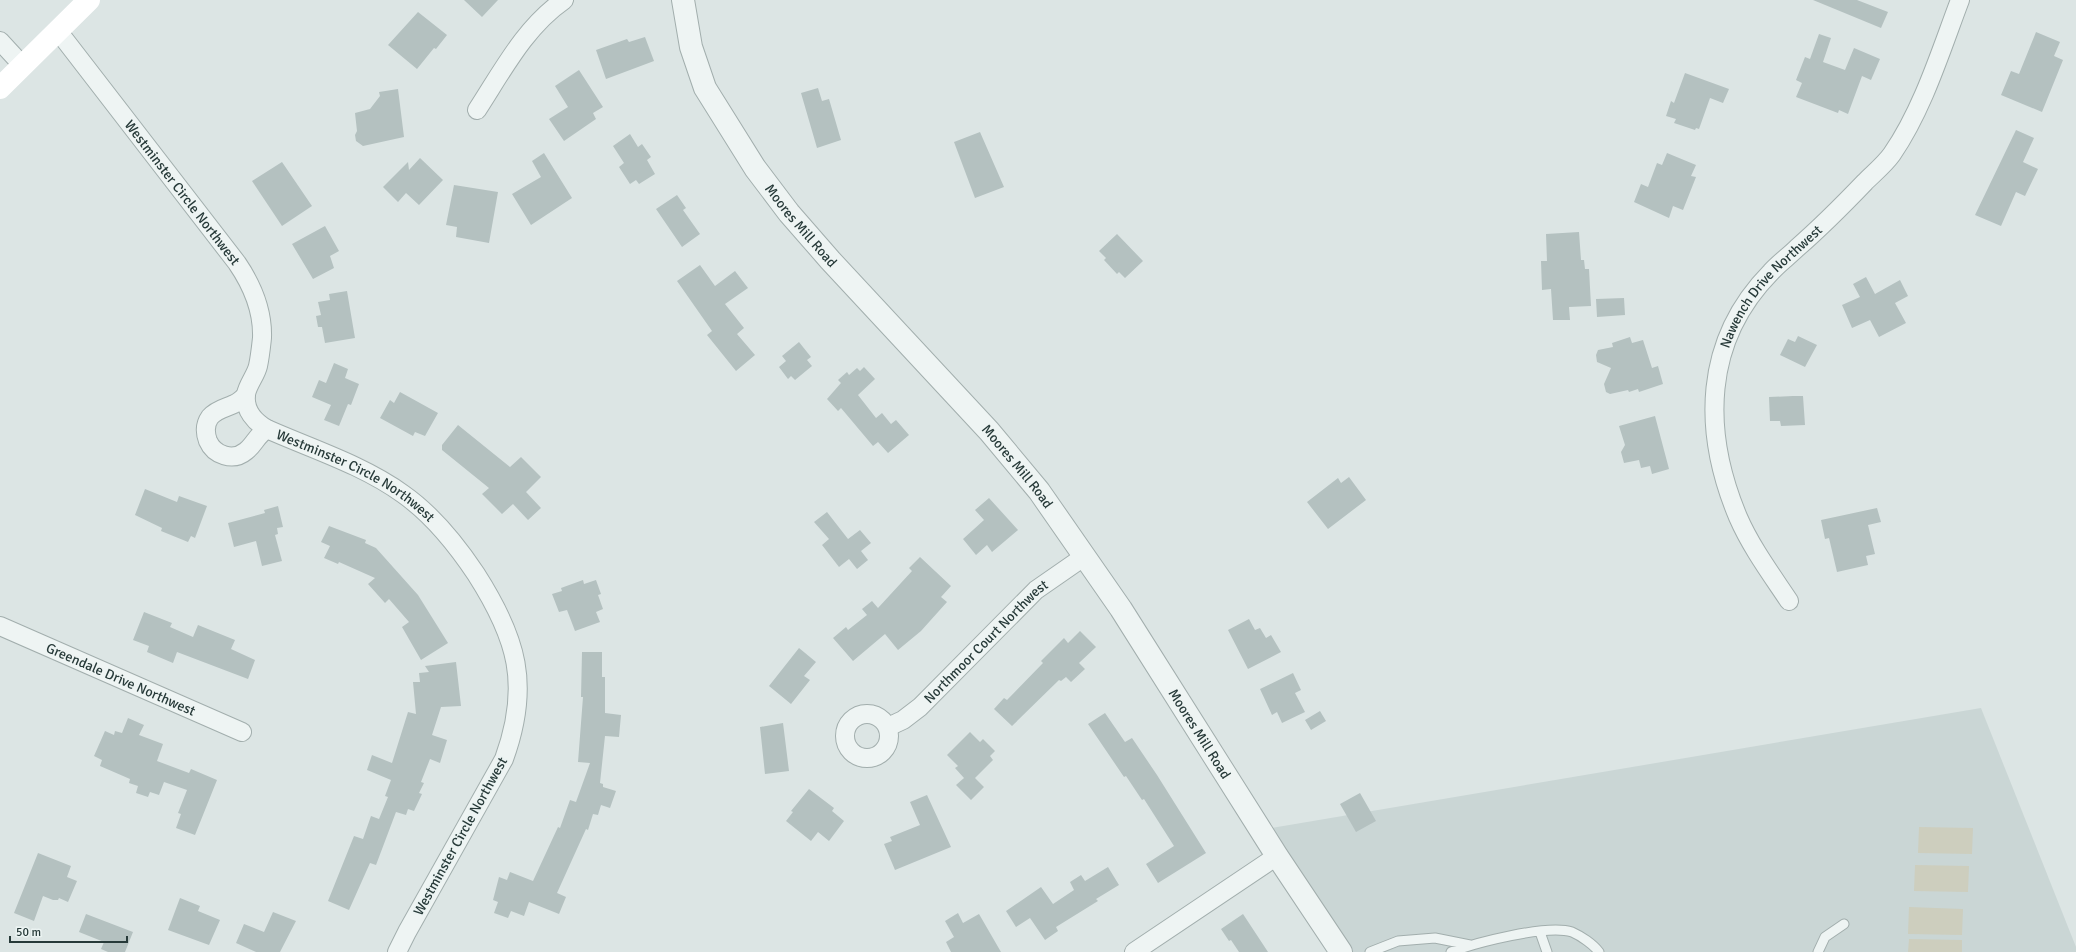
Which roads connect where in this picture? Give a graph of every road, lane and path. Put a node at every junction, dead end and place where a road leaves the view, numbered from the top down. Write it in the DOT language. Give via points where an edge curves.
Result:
graph roads {
  1 [pos="89,0"];
  2 [pos="564,0"];
  3 [pos="684,0"];
  4 [pos="1960,0"];
  5 [pos="58,31"];
  6 [pos="0,41"];
  7 [pos="8,75"];
  8 [pos="477,110"];
  9 [pos="246,395"];
  10 [pos="267,429"];
  11 [pos="1085,556"];
  12 [pos="1789,601"];
  13 [pos="0,626"];
  14 [pos="888,727"];
  15 [pos="242,732"];
  16 [pos="1277,856"];
  17 [pos="1844,924"];
  18 [pos="1540,932"];
  19 [pos="1470,945"];
  20 [pos="397,952"];
  21 [pos="1134,952"];
  22 [pos="1341,952"];
  23 [pos="1370,952"];
  24 [pos="1451,952"];
  25 [pos="1547,952"];
  26 [pos="1599,952"];
  27 [pos="1818,952"];
  1 -- 5 [label="main road"];
  2 -- 8 [label="street" via="531,29"];
  3 -- 11 [label="street, Moores Mill Road" via="691,47 705,88 755,168 830,260 1010,455"];
  4 -- 12 [label="street, Nawench Drive Northwest" via="1907,130 1891,155 1844,204 1758,285 1733,324 1719,360 1714,393 1714,422 1730,496 1758,554"];
  5 -- 7 [label="main road"];
  5 -- 9 [label="street, Westminster Circle Northwest" via="249,280 258,308 262,337 258,366"];
  6 -- 7 [label="street"];
  9 -- 10 [label="street, Westminster Circle Northwest" via="252,416 258,424"];
  9 -- 10 [label="street" via="236,404 220,409 211,416 206,431 210,445 223,455 237,456 246,451 258,435"];
  10 -- 20 [label="street, Westminster Circle Northwest" via="372,475 403,494 431,518 461,552 495,604 509,634 517,669 518,690 517,714 512,737 504,759"];
  11 -- 14 [label="street, Northmoor Court Northwest" via="1036,590 920,707 903,720"];
  11 -- 16 [label="street, Moores Mill Road"];
  13 -- 15 [label="street, Greendale Drive Northwest"];
  16 -- 21 [label="street"];
  16 -- 22 [label="street, Moores Mill Road"];
  17 -- 27 [label="lane" via="1825,937"];
  18 -- 19 [label="lane"];
  18 -- 25 [label="lane"];
  18 -- 26 [label="lane" via="1571,932"];
  19 -- 23 [label="lane" via="1435,938 1398,941"];
  19 -- 24 [label="lane"];
}
